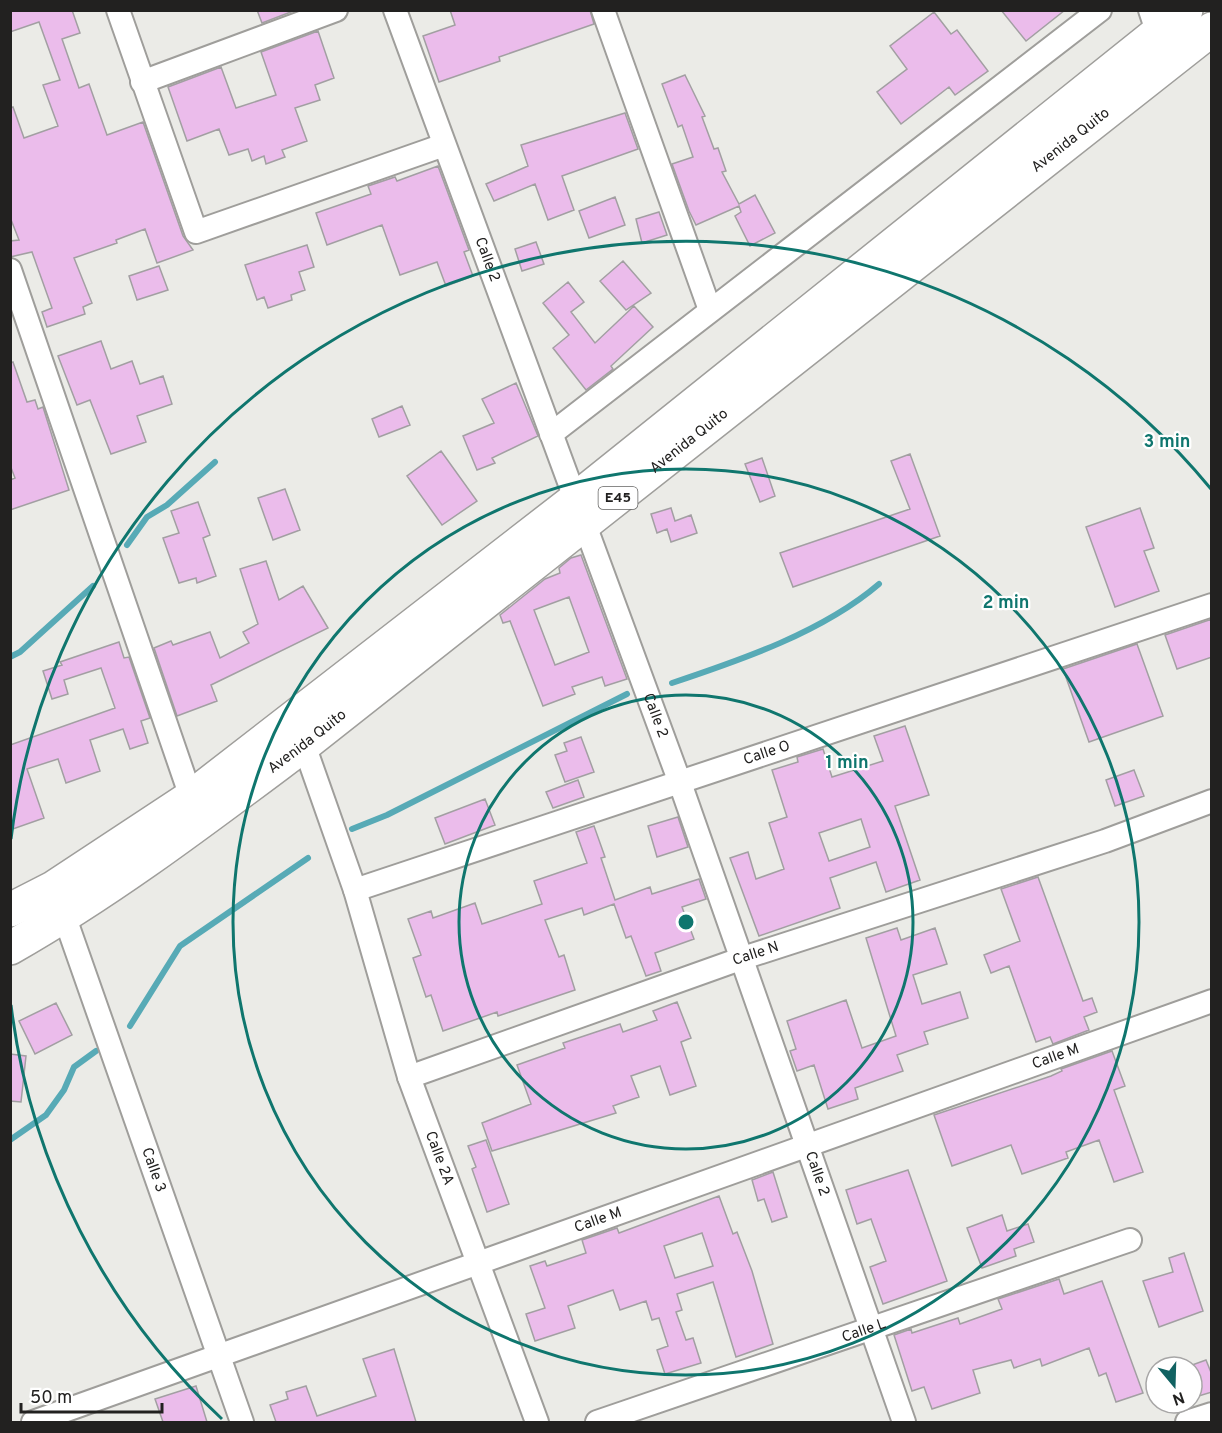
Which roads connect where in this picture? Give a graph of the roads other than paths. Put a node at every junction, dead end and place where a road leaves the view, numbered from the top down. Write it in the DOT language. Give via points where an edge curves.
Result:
graph roads {
  1 [pos="118,10"];
  2 [pos="336,10"];
  3 [pos="395,10"];
  4 [pos="603,10"];
  5 [pos="1100,10"];
  6 [pos="1186,10"];
  7 [pos="1154,22"];
  8 [pos="1212,28"];
  9 [pos="142,82"];
  10 [pos="444,145"];
  11 [pos="10,270"];
  12 [pos="710,310"];
  13 [pos="551,434"];
  14 [pos="581,511"];
  15 [pos="1212,605"];
  16 [pos="304,745"];
  17 [pos="679,780"];
  18 [pos="191,797"];
  19 [pos="1212,801"];
  20 [pos="355,890"];
  21 [pos="12,902"];
  22 [pos="65,918"];
  23 [pos="10,948"];
  24 [pos="743,958"];
  25 [pos="1212,1001"];
  26 [pos="409,1077"];
  27 [pos="805,1146"];
  28 [pos="1130,1240"];
  29 [pos="478,1261"];
  30 [pos="873,1328"];
  31 [pos="219,1354"];
  32 [pos="1212,1414"];
  33 [pos="33,1422"];
  34 [pos="242,1422"];
  35 [pos="537,1422"];
  36 [pos="597,1422"];
  37 [pos="904,1422"];
  38 [pos="1186,1422"];
  1 -- 9 [label="street"];
  2 -- 9 [label="street"];
  3 -- 10 [label="street, Calle 2"];
  4 -- 12 [label="street"];
  5 -- 12 [label="street"];
  6 -- 7 [label="highway, Avenida Quito / E45"];
  7 -- 14 [label="highway, Avenida Quito / E45"];
  8 -- 14 [label="highway, Avenida Quito / E45"];
  9 -- 10 [label="street" via="195,232"];
  10 -- 13 [label="street, Calle 2"];
  11 -- 18 [label="street"];
  12 -- 13 [label="street"];
  13 -- 14 [label="street, Calle 2"];
  14 -- 16 [label="highway, Avenida Quito / E45"];
  14 -- 17 [label="street, Calle 2"];
  14 -- 18 [label="highway, Avenida Quito / E45"];
  15 -- 17 [label="street, Calle O"];
  16 -- 20 [label="street, Calle 2A"];
  16 -- 22 [label="highway, Avenida Quito / E45"];
  17 -- 20 [label="street, Calle O"];
  17 -- 24 [label="street, Calle 2"];
  18 -- 21 [label="highway, Avenida Quito / E45" via="53,888"];
  19 -- 24 [label="street, Calle N" via="1105,841"];
  20 -- 26 [label="street, Calle 2A"];
  22 -- 23 [label="highway, Avenida Quito / E45"];
  22 -- 31 [label="street, Calle 3"];
  24 -- 26 [label="street, Calle N"];
  24 -- 27 [label="street, Calle 2"];
  25 -- 27 [label="street, Calle M"];
  26 -- 29 [label="street, Calle 2A"];
  27 -- 29 [label="street, Calle M"];
  27 -- 30 [label="street, Calle 2"];
  28 -- 30 [label="street, Calle L"];
  29 -- 31 [label="street, Calle M"];
  29 -- 35 [label="street, Calle 2A"];
  30 -- 36 [label="street, Calle L"];
  30 -- 37 [label="street, Calle 2"];
  31 -- 33 [label="street, Calle M"];
  31 -- 34 [label="street, Calle 3"];
  32 -- 38 [label="street"];
}
